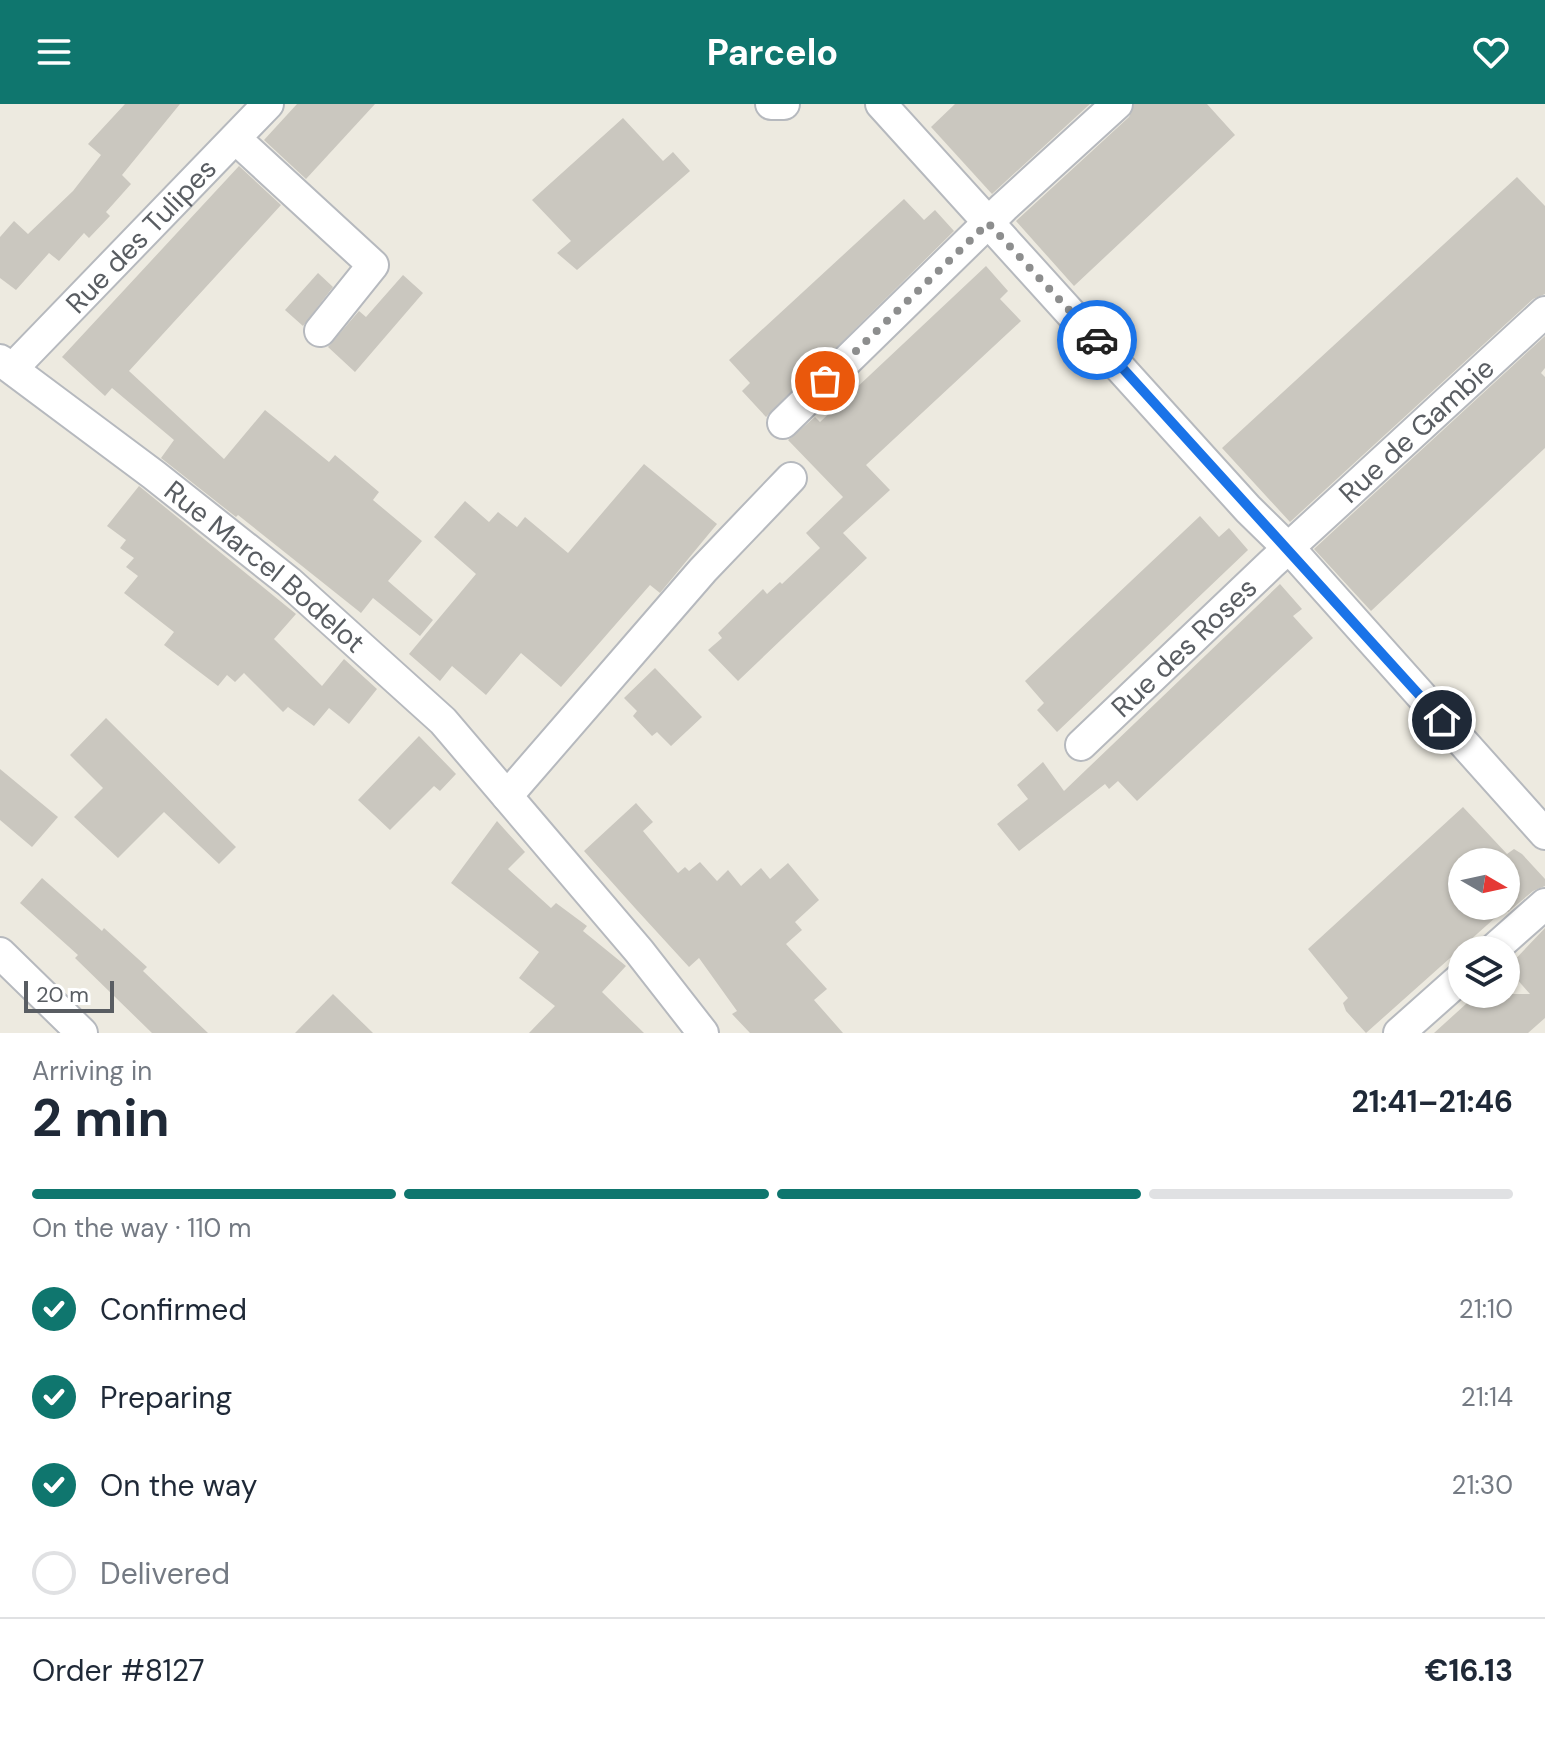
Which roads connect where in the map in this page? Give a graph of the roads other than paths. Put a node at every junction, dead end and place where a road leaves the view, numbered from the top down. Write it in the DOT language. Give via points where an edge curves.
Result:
graph roads {
  1 [pos="268,104"];
  2 [pos="771,104"];
  3 [pos="784,104"];
  4 [pos="881,104"];
  5 [pos="1117,104"];
  6 [pos="236,139"];
  7 [pos="988,223"];
  8 [pos="1545,312"];
  9 [pos="320,331"];
  10 [pos="6,364"];
  11 [pos="783,423"];
  12 [pos="791,478"];
  13 [pos="1288,551"];
  14 [pos="1081,745"];
  15 [pos="507,796"];
  16 [pos="1545,834"];
  17 [pos="1545,904"];
  18 [pos="1509,936"];
  19 [pos="0,953"];
  20 [pos="1448,989"];
  21 [pos="82,1033"];
  22 [pos="703,1033"];
  23 [pos="1399,1033"];
  1 -- 6 [label="street, Rue des Tulipes"];
  2 -- 3 [label="street"];
  4 -- 7 [label="street"];
  5 -- 7 [label="street"];
  6 -- 9 [label="street" via="373,265"];
  6 -- 10 [label="street, Rue des Tulipes"];
  7 -- 11 [label="street"];
  7 -- 13 [label="street"];
  8 -- 13 [label="street, Rue de Gambie"];
  10 -- 15 [label="street, Rue Marcel Bodelot" via="289,582 443,721"];
  12 -- 15 [label="street" via="703,570"];
  13 -- 14 [label="street, Rue des Roses"];
  13 -- 16 [label="street"];
  15 -- 22 [label="street, Rue Marcel Bodelot"];
  17 -- 18 [label="street"];
  19 -- 21 [label="street"];
  20 -- 23 [label="street"];
}
